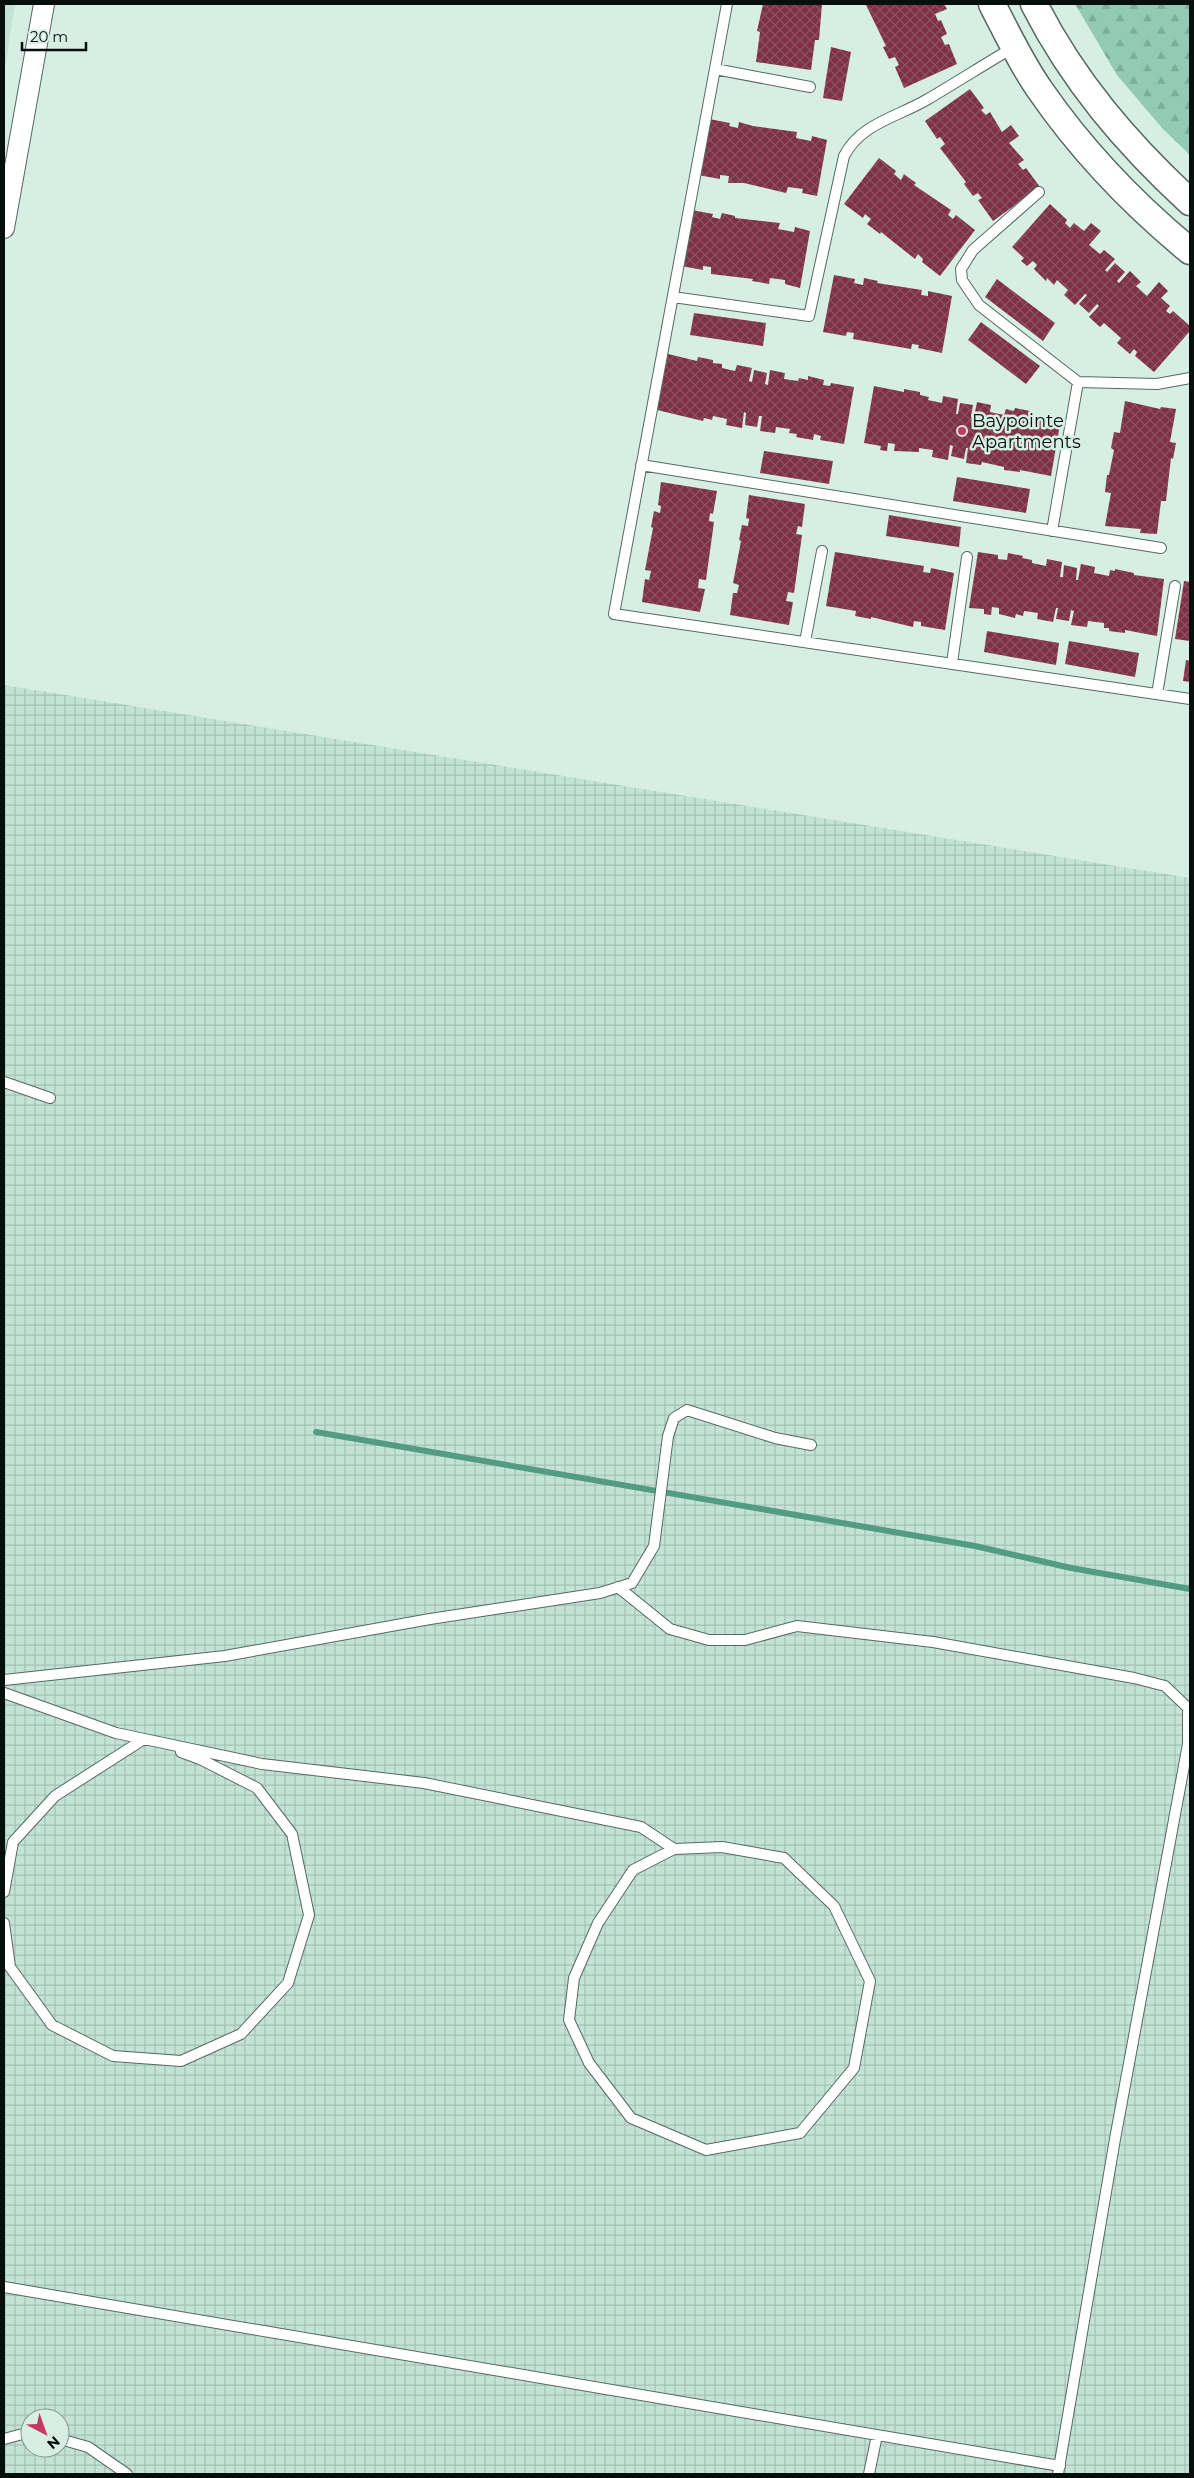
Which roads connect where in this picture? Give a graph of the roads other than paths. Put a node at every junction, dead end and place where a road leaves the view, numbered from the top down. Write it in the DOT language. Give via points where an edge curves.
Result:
graph roads {
  1 [pos="44,4"];
  2 [pos="727,4"];
  3 [pos="992,4"];
  4 [pos="1034,4"];
  5 [pos="1047,29"];
  6 [pos="1014,47"];
  7 [pos="715,68"];
  8 [pos="810,87"];
  9 [pos="1039,192"];
  10 [pos="1190,202"];
  11 [pos="4,228"];
  12 [pos="1190,251"];
  13 [pos="673,297"];
  14 [pos="1190,378"];
  15 [pos="1078,382"];
  16 [pos="642,465"];
  17 [pos="1052,531"];
  18 [pos="1161,548"];
  19 [pos="822,551"];
  20 [pos="967,557"];
  21 [pos="1174,586"];
  22 [pos="805,642"];
  23 [pos="952,663"];
  24 [pos="1157,694"];
  25 [pos="1190,698"];
  26 [pos="4,1082"];
  27 [pos="50,1098"];
  28 [pos="811,1446"];
  29 [pos="618,1587"];
  30 [pos="4,1680"];
  31 [pos="4,1693"];
  32 [pos="142,1739"];
  33 [pos="674,1849"];
  34 [pos="4,1892"];
  35 [pos="4,1923"];
  36 [pos="4,2287"];
  37 [pos="20,2435"];
  38 [pos="877,2435"];
  39 [pos="4,2439"];
  40 [pos="70,2442"];
  41 [pos="1059,2470"];
  42 [pos="127,2474"];
  43 [pos="869,2474"];
  1 -- 11 [label="street"];
  2 -- 7 [label="lane"];
  3 -- 6 [label="street"];
  4 -- 5 [label="street"];
  5 -- 6 [label="street"];
  5 -- 10 [label="street" via="1071,68 1125,138"];
  6 -- 12 [label="street" via="1039,89 1097,164"];
  6 -- 13 [label="lane" via="926,100 864,131 851,143 844,156 809,316"];
  7 -- 8 [label="lane"];
  7 -- 13 [label="lane"];
  9 -- 15 [label="lane" via="973,250 961,268 962,280 979,305"];
  13 -- 16 [label="lane"];
  14 -- 15 [label="lane" via="1157,384"];
  15 -- 17 [label="lane"];
  16 -- 17 [label="lane"];
  16 -- 22 [label="lane" via="614,614"];
  17 -- 18 [label="lane"];
  19 -- 22 [label="lane"];
  20 -- 23 [label="lane"];
  21 -- 24 [label="lane"];
  22 -- 23 [label="lane"];
  23 -- 24 [label="lane"];
  24 -- 25 [label="lane"];
  26 -- 27 [label="lane"];
  28 -- 29 [label="lane" via="687,1410 674,1418 668,1436 654,1546 632,1583"];
  29 -- 30 [label="lane" via="224,1656"];
  29 -- 41 [label="lane" via="670,1629 709,1640 744,1640 797,1626 933,1642 1165,1686 1188,1708 1188,1744"];
  31 -- 32 [label="lane" via="116,1733"];
  32 -- 33 [label="lane" via="262,1764 424,1783 641,1826"];
  32 -- 34 [label="lane" via="56,1796 12,1842"];
  32 -- 35 [label="lane" via="200,1759 257,1788 292,1834 309,1915 288,1984 241,2034 181,2061 114,2056 52,2025 10,1967"];
  33 -- 33 [label="lane" via="722,1847 784,1858 834,1906 870,1981 854,2068 800,2133 706,2150 631,2118 589,2063 569,2020 574,1978 598,1923 633,1870"];
  36 -- 38 [label="lane"];
  37 -- 39 [label="lane"];
  38 -- 41 [label="lane"];
  38 -- 43 [label="lane"];
  40 -- 42 [label="lane" via="88,2447"];
}
